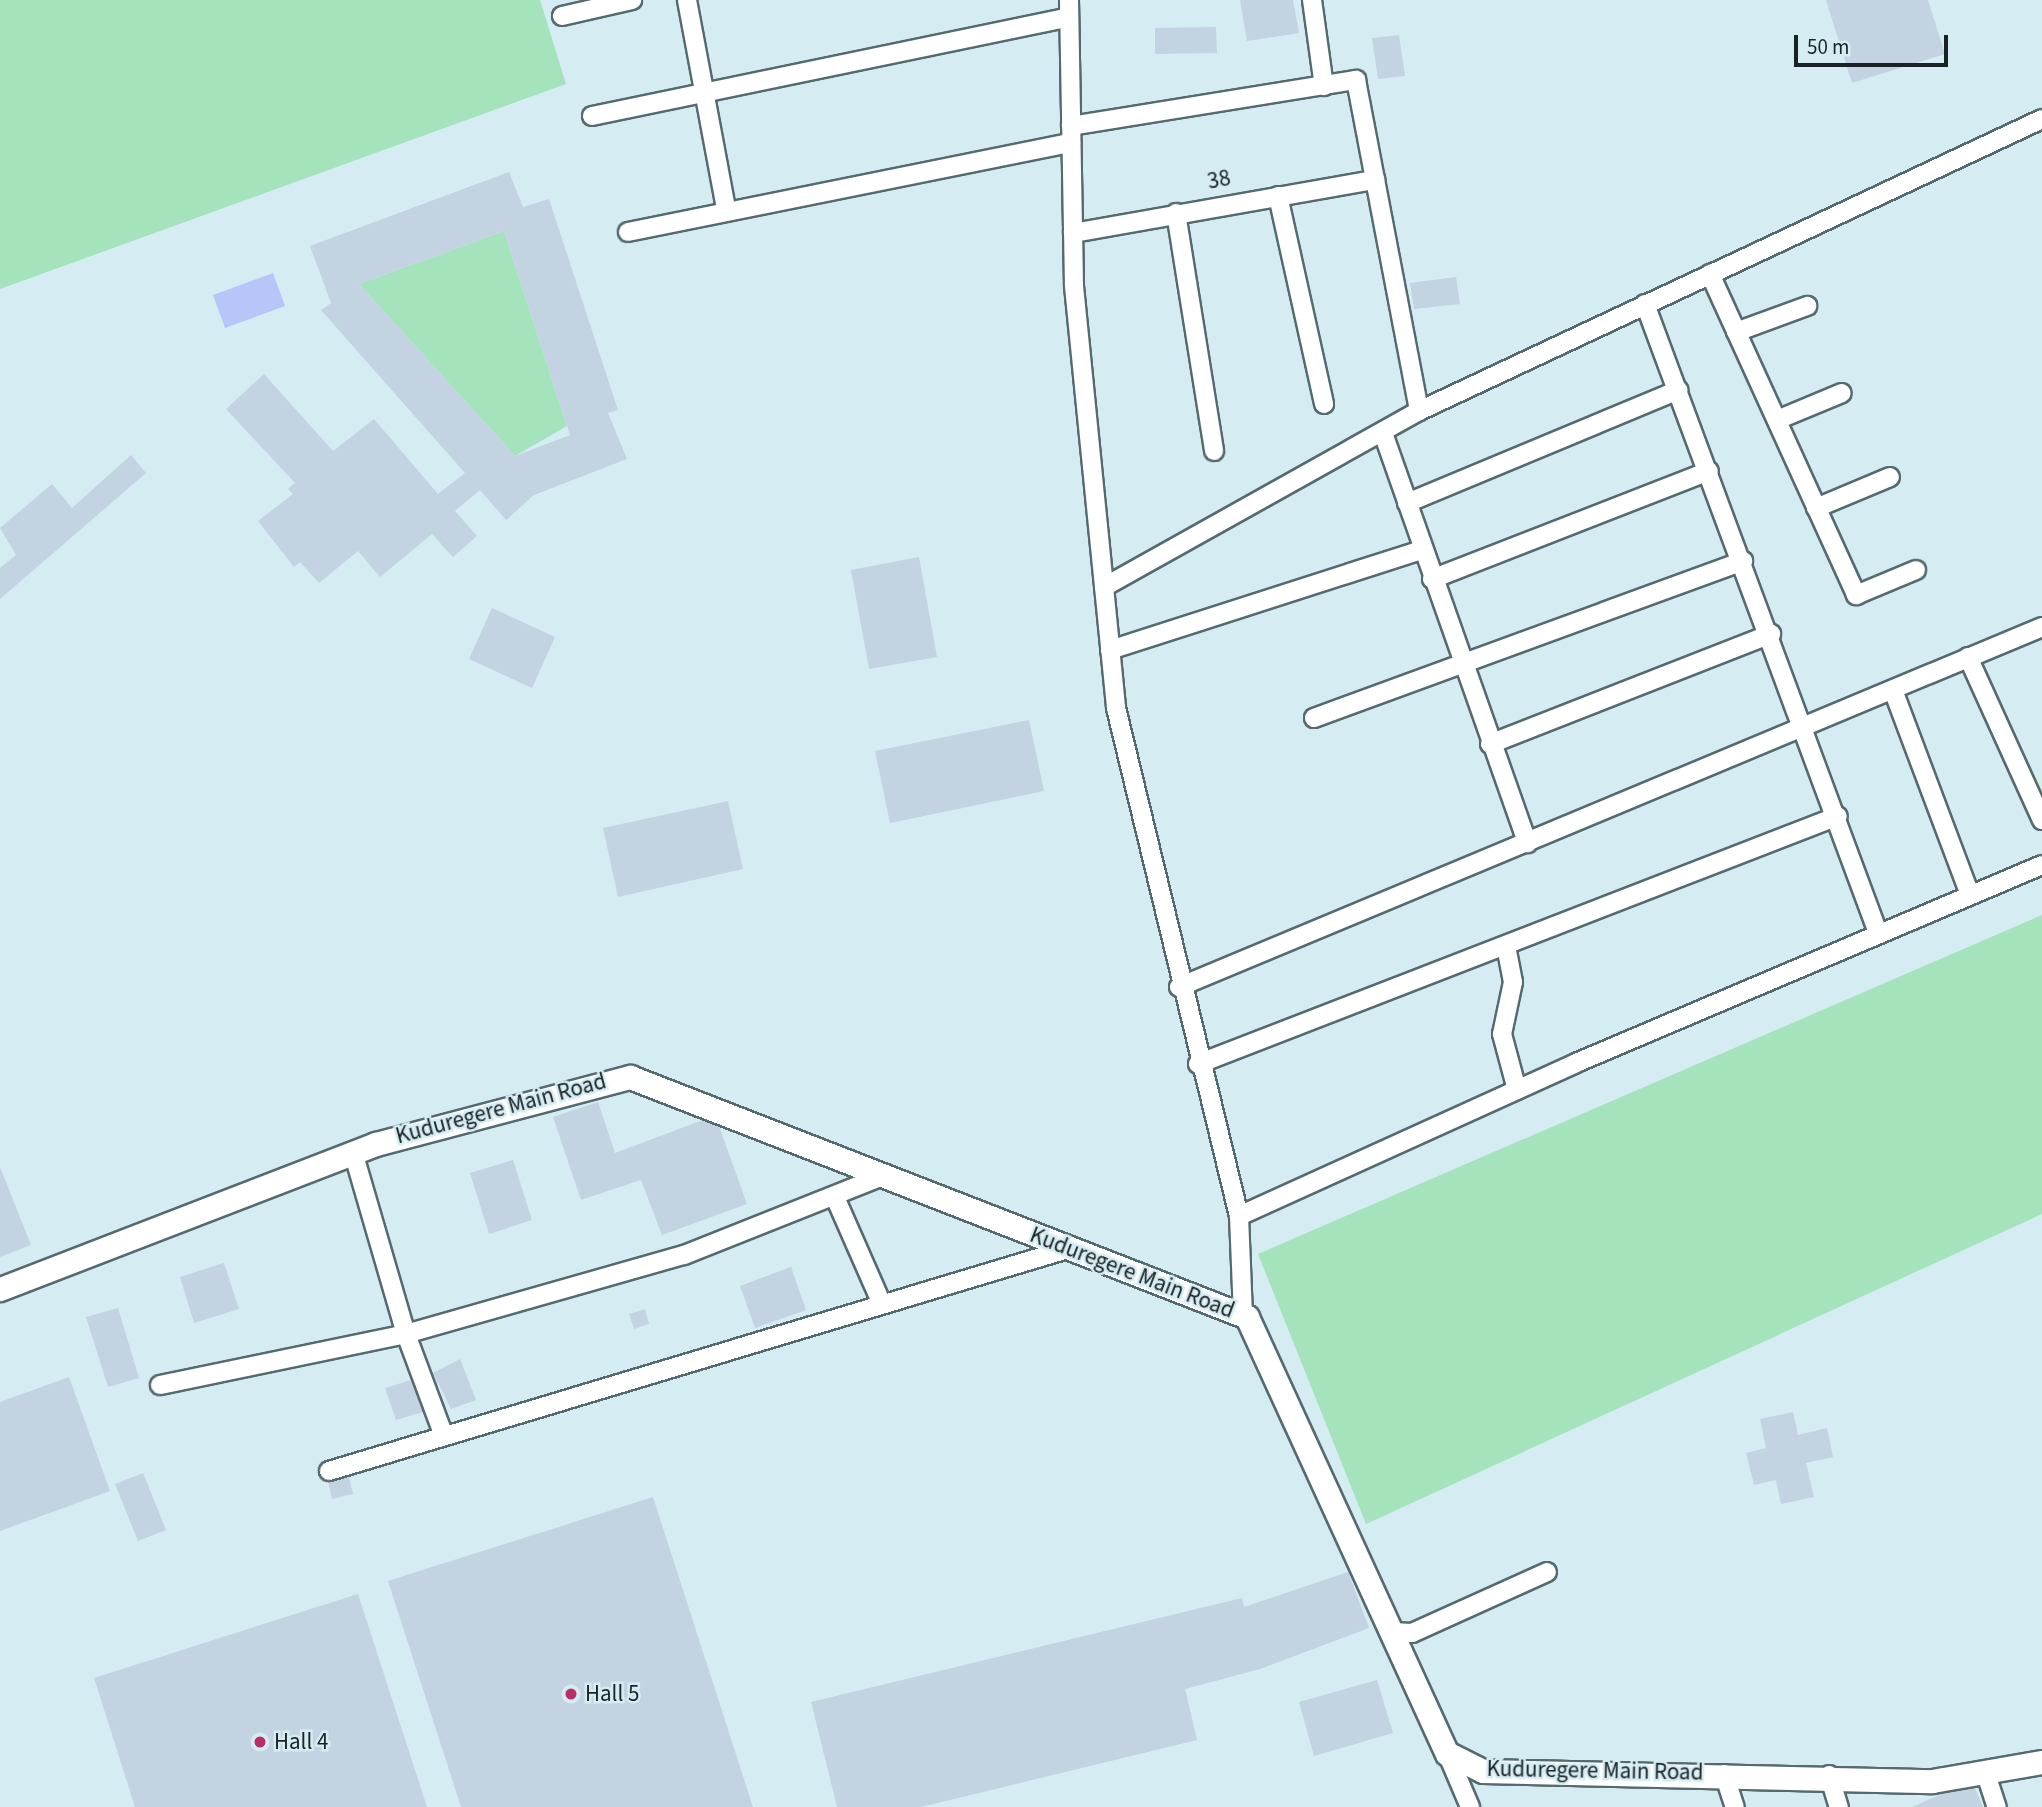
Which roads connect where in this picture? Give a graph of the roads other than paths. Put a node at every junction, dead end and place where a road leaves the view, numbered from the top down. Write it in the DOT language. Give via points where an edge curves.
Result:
graph roads {
  1 [pos="632,0"];
  2 [pos="687,0"];
  3 [pos="1312,0"];
  4 [pos="1069,8"];
  5 [pos="562,16"];
  6 [pos="1324,86"];
  7 [pos="704,92"];
  8 [pos="592,116"];
  9 [pos="2042,120"];
  10 [pos="1071,135"];
  11 [pos="1375,180"];
  12 [pos="1278,196"];
  13 [pos="726,208"];
  14 [pos="1177,213"];
  15 [pos="628,232"];
  16 [pos="1073,233"];
  17 [pos="1710,274"];
  18 [pos="1646,304"];
  19 [pos="1807,306"];
  20 [pos="1736,332"];
  21 [pos="1678,390"];
  22 [pos="1842,393"];
  23 [pos="1324,404"];
  24 [pos="1419,411"];
  25 [pos="1777,420"];
  26 [pos="1383,433"];
  27 [pos="1214,451"];
  28 [pos="1709,471"];
  29 [pos="1890,477"];
  30 [pos="1407,503"];
  31 [pos="1816,508"];
  32 [pos="1422,550"];
  33 [pos="1743,561"];
  34 [pos="1916,570"];
  35 [pos="1432,579"];
  36 [pos="1104,587"];
  37 [pos="2042,627"];
  38 [pos="1771,634"];
  39 [pos="1110,650"];
  40 [pos="1968,657"];
  41 [pos="1460,665"];
  42 [pos="1893,690"];
  43 [pos="1314,718"];
  44 [pos="1807,728"];
  45 [pos="1490,744"];
  46 [pos="1838,816"];
  47 [pos="2042,820"];
  48 [pos="1527,843"];
  49 [pos="2042,865"];
  50 [pos="1970,895"];
  51 [pos="1878,933"];
  52 [pos="1506,946"];
  53 [pos="1179,988"];
  54 [pos="1198,1065"];
  55 [pos="1517,1090"];
  56 [pos="353,1152"];
  57 [pos="886,1174"];
  58 [pos="835,1197"];
  59 [pos="1239,1216"];
  60 [pos="1064,1250"];
  61 [pos="0,1289"];
  62 [pos="882,1304"];
  63 [pos="1243,1314"];
  64 [pos="406,1334"];
  65 [pos="160,1385"];
  66 [pos="444,1436"];
  67 [pos="329,1471"];
  68 [pos="1547,1572"];
  69 [pos="1392,1632"];
  70 [pos="1447,1753"];
  71 [pos="2042,1762"];
  72 [pos="1985,1771"];
  73 [pos="1724,1774"];
  74 [pos="1829,1775"];
  75 [pos="1470,1807"];
  76 [pos="1735,1807"];
  77 [pos="1839,1807"];
  78 [pos="1997,1807"];
  1 -- 5 [label="street"];
  2 -- 7 [label="street"];
  3 -- 6 [label="street"];
  4 -- 7 [label="street"];
  4 -- 10 [label="street"];
  6 -- 10 [label="street"];
  6 -- 11 [label="street" via="1356,80"];
  7 -- 8 [label="street"];
  7 -- 13 [label="street"];
  9 -- 17 [label="street"];
  10 -- 13 [label="street"];
  10 -- 16 [label="street"];
  11 -- 12 [label="street, 38"];
  11 -- 24 [label="street"];
  12 -- 14 [label="street, 38"];
  12 -- 23 [label="street"];
  13 -- 15 [label="street"];
  14 -- 16 [label="street, 38"];
  14 -- 27 [label="street"];
  16 -- 36 [label="street"];
  17 -- 18 [label="street"];
  17 -- 20 [label="street"];
  18 -- 21 [label="street"];
  18 -- 24 [label="street"];
  19 -- 20 [label="street"];
  20 -- 25 [label="street"];
  21 -- 28 [label="street"];
  21 -- 30 [label="street"];
  22 -- 25 [label="street"];
  24 -- 26 [label="street"];
  25 -- 31 [label="street"];
  26 -- 30 [label="street"];
  26 -- 36 [label="street"];
  28 -- 33 [label="street"];
  28 -- 35 [label="street"];
  29 -- 31 [label="street"];
  30 -- 32 [label="street"];
  31 -- 34 [label="street" via="1856,595"];
  32 -- 35 [label="street"];
  32 -- 39 [label="street"];
  33 -- 38 [label="street"];
  33 -- 41 [label="street"];
  35 -- 41 [label="street"];
  36 -- 39 [label="street"];
  37 -- 40 [label="street"];
  38 -- 44 [label="street"];
  38 -- 45 [label="street"];
  39 -- 53 [label="street" via="1116,708"];
  40 -- 42 [label="street"];
  40 -- 47 [label="street"];
  41 -- 43 [label="street"];
  41 -- 45 [label="street"];
  42 -- 44 [label="street"];
  42 -- 50 [label="street"];
  44 -- 46 [label="street"];
  44 -- 48 [label="street"];
  45 -- 48 [label="street"];
  46 -- 51 [label="street"];
  46 -- 52 [label="street"];
  48 -- 53 [label="street"];
  49 -- 50 [label="street"];
  50 -- 51 [label="street"];
  51 -- 55 [label="street"];
  52 -- 54 [label="street"];
  52 -- 55 [label="street" via="1513,982 1502,1034"];
  53 -- 54 [label="street"];
  54 -- 59 [label="street"];
  55 -- 59 [label="street"];
  56 -- 57 [label="street, Kuduregere Main Road" via="630,1077"];
  56 -- 61 [label="street, Kuduregere Main Road"];
  56 -- 64 [label="street"];
  57 -- 58 [label="street"];
  57 -- 60 [label="street, Kuduregere Main Road"];
  58 -- 62 [label="street"];
  58 -- 64 [label="street" via="684,1255"];
  59 -- 63 [label="street"];
  60 -- 62 [label="street"];
  60 -- 63 [label="street, Kuduregere Main Road"];
  62 -- 66 [label="street"];
  63 -- 69 [label="street, Kuduregere Main Road"];
  64 -- 65 [label="street"];
  64 -- 66 [label="street"];
  66 -- 67 [label="street"];
  68 -- 69 [label="street" via="1412,1633"];
  69 -- 70 [label="street, Kuduregere Main Road"];
  70 -- 73 [label="street, Kuduregere Main Road" via="1483,1772"];
  70 -- 75 [label="street"];
  71 -- 72 [label="street, Kuduregere Main Road"];
  72 -- 74 [label="street, Kuduregere Main Road" via="1932,1781"];
  72 -- 78 [label="street"];
  73 -- 74 [label="street, Kuduregere Main Road"];
  73 -- 76 [label="street"];
  74 -- 77 [label="street"];
}
